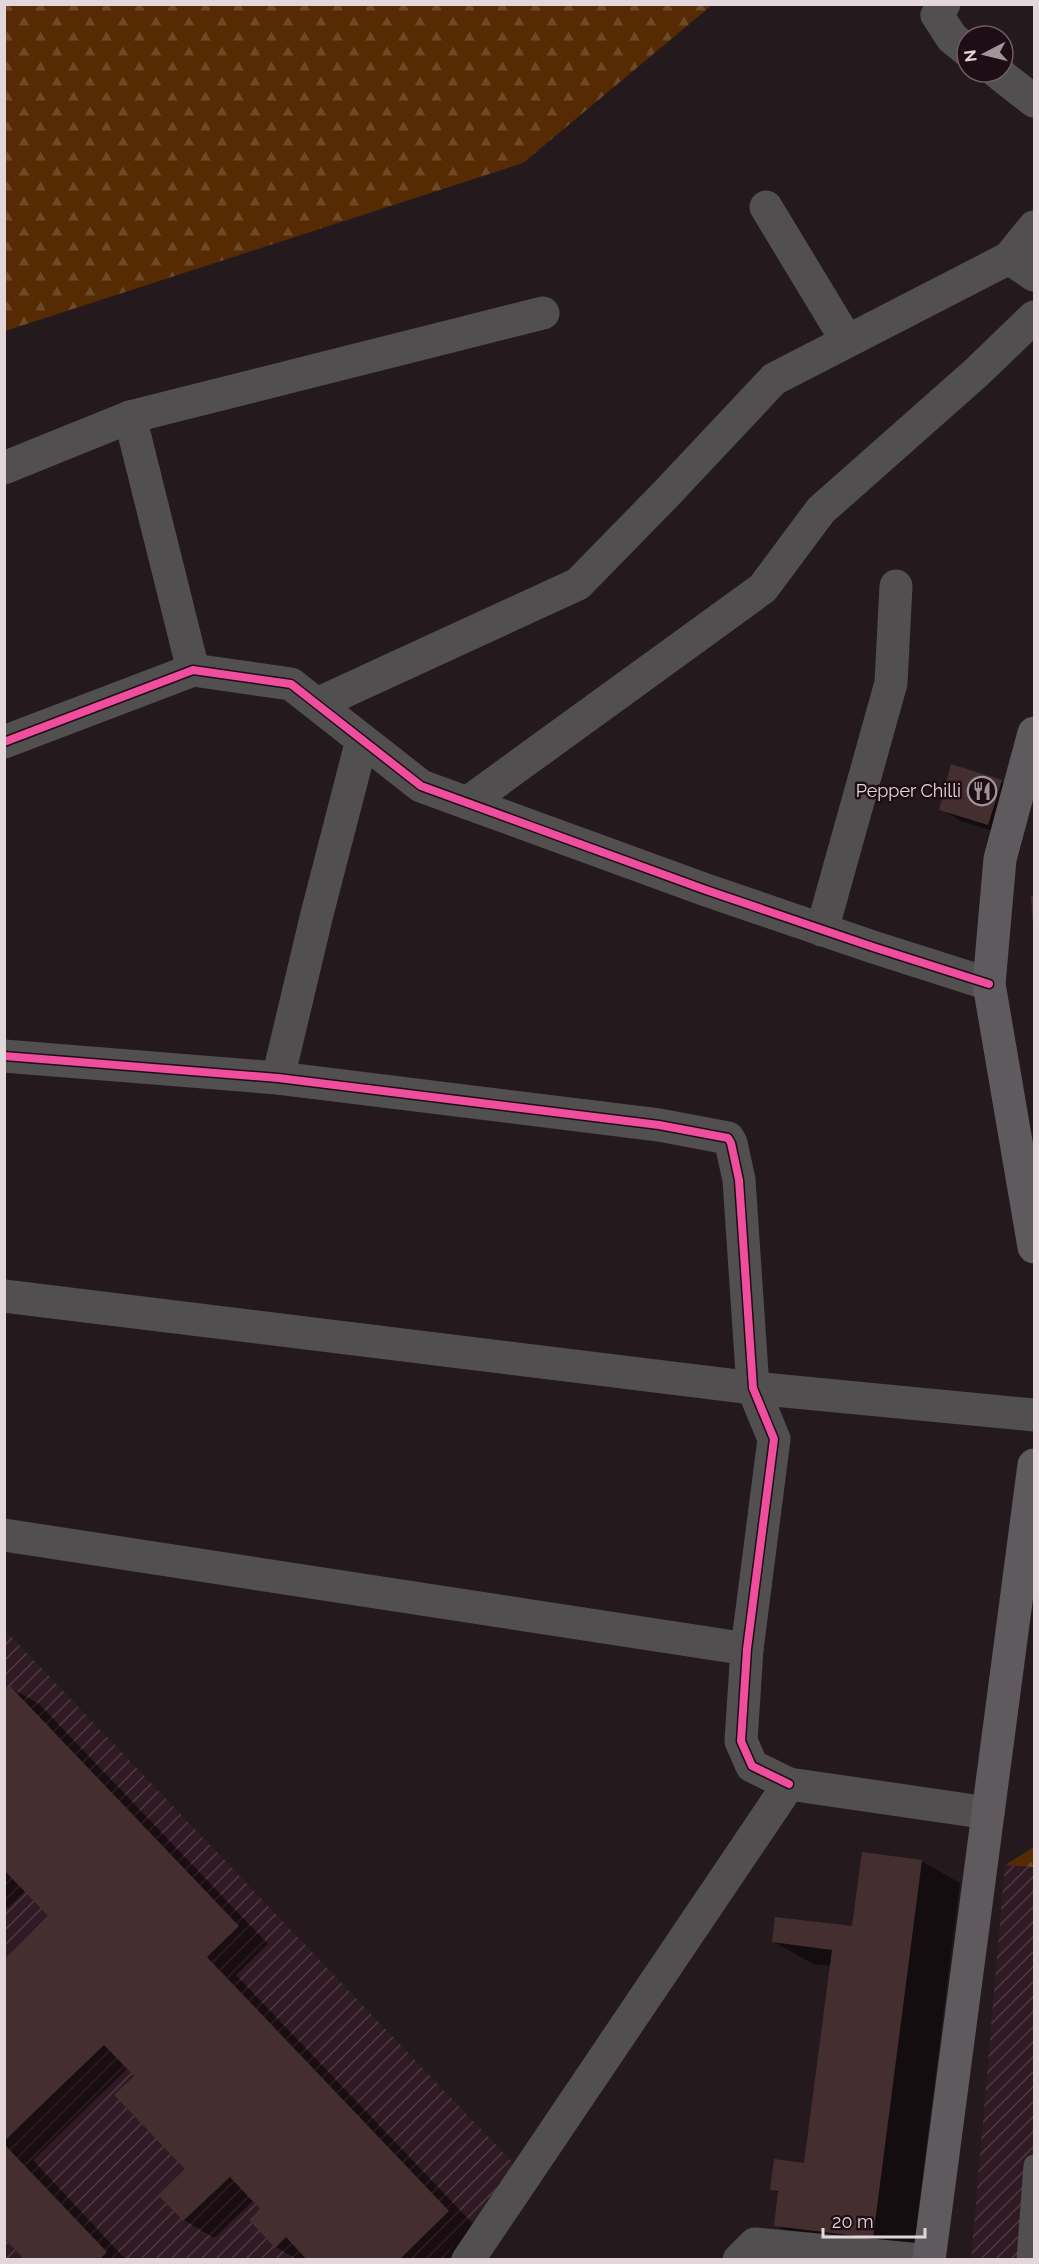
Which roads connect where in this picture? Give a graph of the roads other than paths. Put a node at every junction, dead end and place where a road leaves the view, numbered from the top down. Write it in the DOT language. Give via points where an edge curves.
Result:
graph roads {
  1 [pos="944,4"];
  2 [pos="955,41"];
  3 [pos="1013,84"];
  4 [pos="1035,101"];
  5 [pos="766,207"];
  6 [pos="1035,227"];
  7 [pos="1022,266"];
  8 [pos="543,313"];
  9 [pos="1035,317"];
  10 [pos="847,341"];
  11 [pos="130,417"];
  12 [pos="4,468"];
  13 [pos="896,586"];
  14 [pos="193,670"];
  15 [pos="317,705"];
  16 [pos="1035,733"];
  17 [pos="362,740"];
  18 [pos="4,742"];
  19 [pos="467,803"];
  20 [pos="822,930"];
  21 [pos="989,984"];
  22 [pos="4,1056"];
  23 [pos="278,1078"];
  24 [pos="1035,1247"];
  25 [pos="4,1296"];
  26 [pos="753,1388"];
  27 [pos="1035,1415"];
  28 [pos="1035,1465"];
  29 [pos="1033,1499"];
  30 [pos="4,1535"];
  31 [pos="747,1648"];
  32 [pos="789,1784"];
  33 [pos="988,1813"];
  34 [pos="1035,2165"];
  35 [pos="468,2259"];
  36 [pos="739,2259"];
  37 [pos="921,2259"];
  38 [pos="929,2259"];
  39 [pos="1027,2259"];
  1 -- 2 [label="street" via="937,15"];
  3 -- 4 [label="street"];
  5 -- 10 [label="street"];
  6 -- 7 [label="street"];
  7 -- 10 [label="street"];
  8 -- 11 [label="street"];
  9 -- 19 [label="street" via="821,510 763,588"];
  10 -- 15 [label="street" via="774,379 578,584"];
  11 -- 12 [label="street"];
  11 -- 14 [label="street"];
  13 -- 20 [label="street" via="891,683"];
  14 -- 15 [label="street" via="291,684"];
  14 -- 18 [label="street"];
  15 -- 17 [label="street"];
  16 -- 21 [label="main road" via="1000,859"];
  17 -- 19 [label="street" via="421,786"];
  17 -- 23 [label="street"];
  19 -- 20 [label="street"];
  20 -- 21 [label="street"];
  21 -- 24 [label="main road"];
  22 -- 23 [label="street"];
  23 -- 26 [label="street" via="659,1125 728,1138 739,1180"];
  25 -- 26 [label="street"];
  26 -- 27 [label="street"];
  26 -- 31 [label="street" via="774,1438"];
  28 -- 29 [label="main road"];
  29 -- 33 [label="main road"];
  30 -- 31 [label="street"];
  31 -- 32 [label="street" via="741,1741 752,1766"];
  32 -- 33 [label="street"];
  32 -- 35 [label="street"];
  33 -- 38 [label="main road"];
  34 -- 39 [label="lane"];
  36 -- 37 [label="street" via="755,2244"];
}
